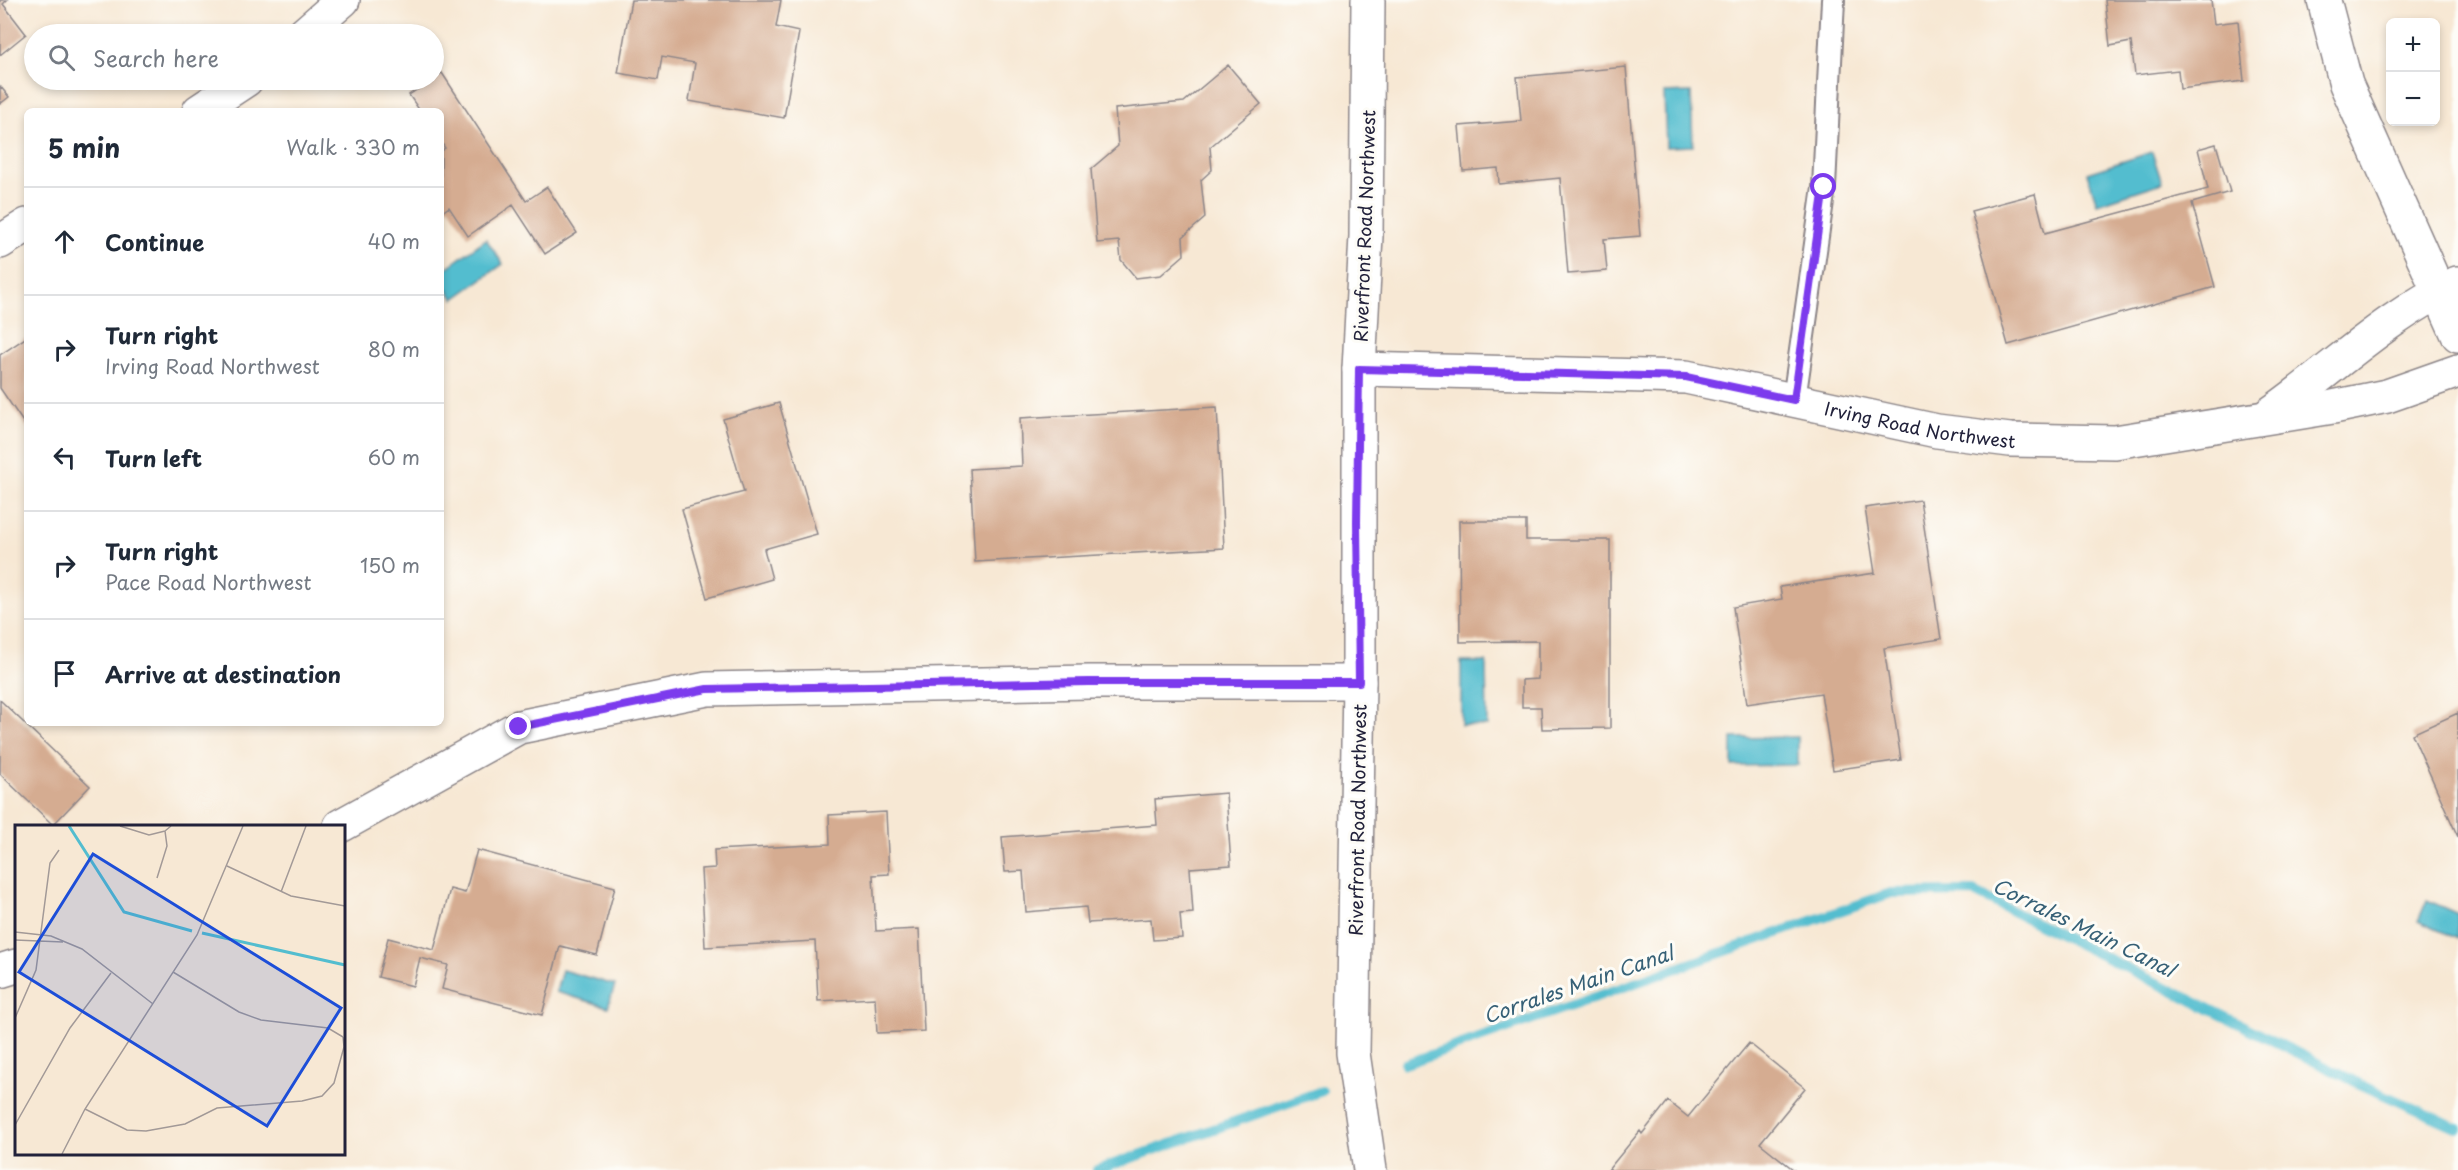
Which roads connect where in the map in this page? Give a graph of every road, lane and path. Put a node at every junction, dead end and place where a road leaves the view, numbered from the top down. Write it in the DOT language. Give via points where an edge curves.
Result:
graph roads {
  1 [pos="343,0"];
  2 [pos="1368,0"];
  3 [pos="1833,0"];
  4 [pos="2324,0"];
  5 [pos="315,24"];
  6 [pos="231,90"];
  7 [pos="204,108"];
  8 [pos="24,227"];
  9 [pos="0,243"];
  10 [pos="2449,287"];
  11 [pos="2458,334"];
  12 [pos="1359,369"];
  13 [pos="2458,371"];
  14 [pos="1794,400"];
  15 [pos="2264,417"];
  16 [pos="1359,682"];
  17 [pos="342,825"];
  18 [pos="15,966"];
  19 [pos="0,971"];
  20 [pos="1370,1170"];
  1 -- 5 [label="street"];
  2 -- 12 [label="street, Riverfront Road Northwest" via="1366,236"];
  3 -- 14 [label="lane" via="1824,187"];
  4 -- 10 [label="street" via="2346,84"];
  6 -- 7 [label="street"];
  8 -- 9 [label="street"];
  10 -- 11 [label="street"];
  10 -- 15 [label="street, Irving Road Northwest" via="2385,326"];
  12 -- 14 [label="street, Irving Road Northwest" via="1686,377"];
  12 -- 16 [label="street, Riverfront Road Northwest"];
  13 -- 15 [label="street, Irving Road Northwest" via="2387,396"];
  14 -- 15 [label="street, Irving Road Northwest" via="1937,431 2010,440 2115,442"];
  16 -- 17 [label="street" via="707,689 519,727"];
  16 -- 20 [label="street, Riverfront Road Northwest" via="1353,1053"];
  18 -- 19 [label="street"];
}
